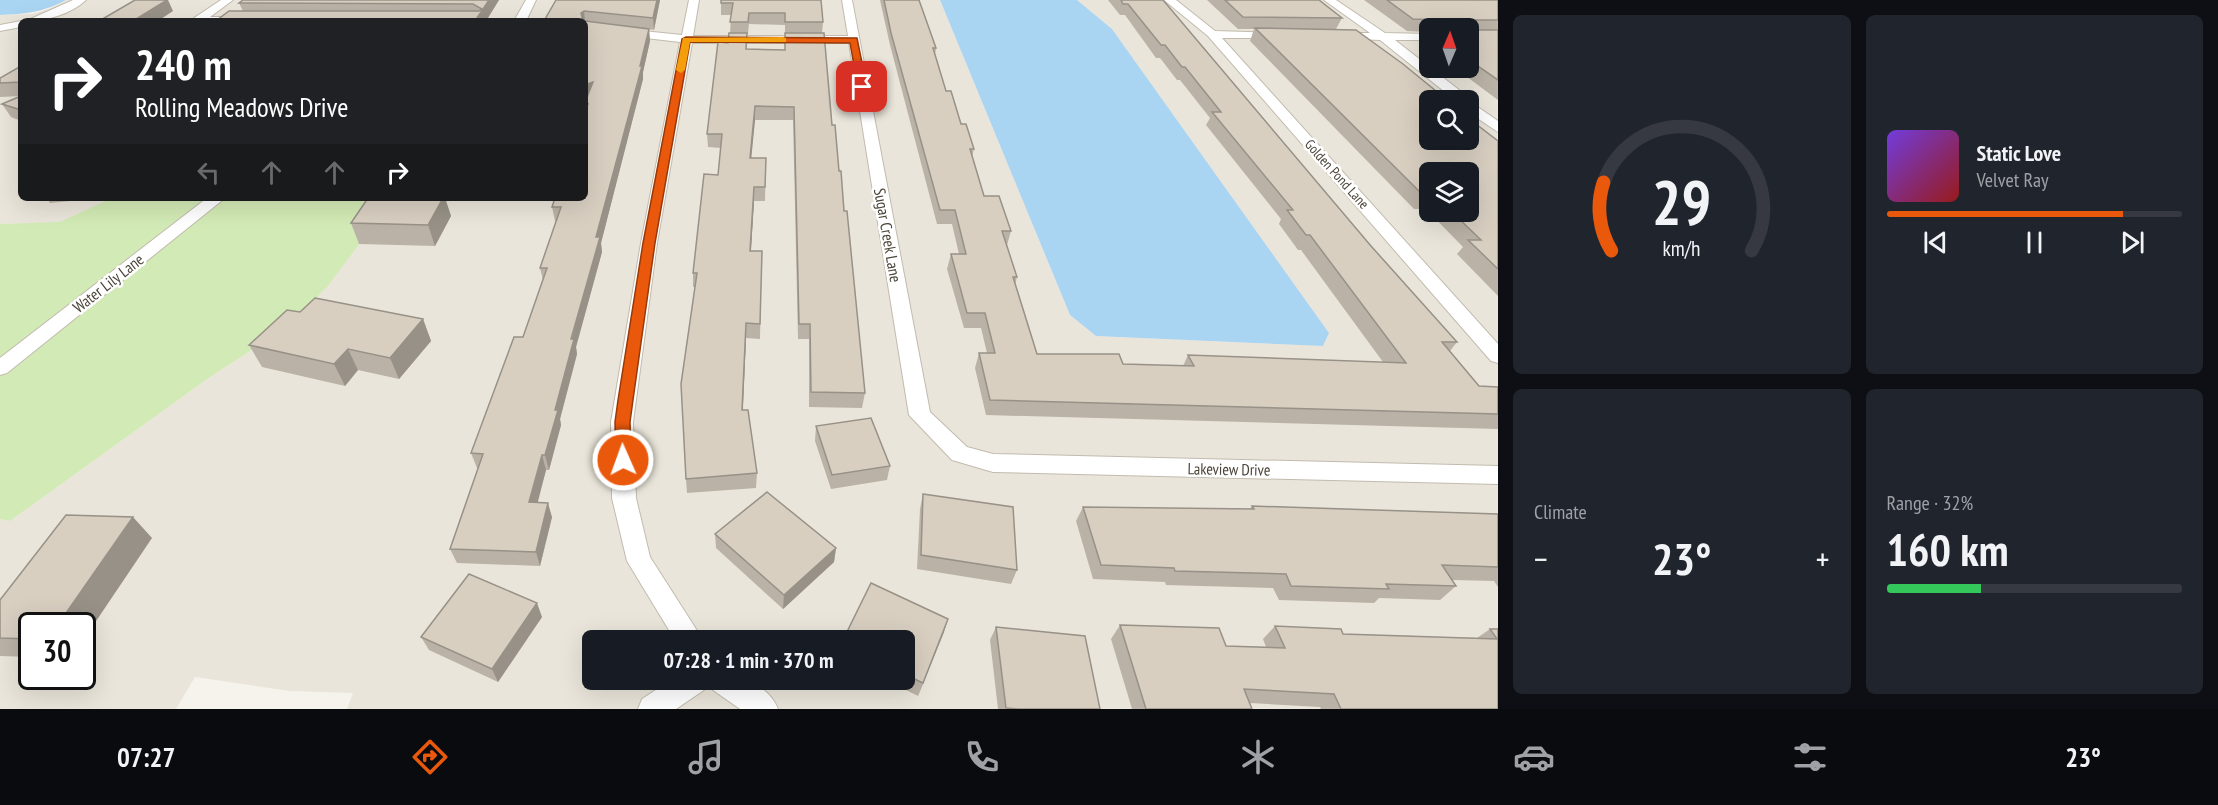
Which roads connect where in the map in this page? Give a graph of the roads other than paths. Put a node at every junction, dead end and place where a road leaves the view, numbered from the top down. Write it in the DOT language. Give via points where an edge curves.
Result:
graph roads {
  1 [pos="81,0"];
  2 [pos="228,0"];
  3 [pos="531,0"];
  4 [pos="694,0"];
  5 [pos="847,0"];
  6 [pos="1169,0"];
  7 [pos="1329,0"];
  8 [pos="40,18"];
  9 [pos="200,18"];
  10 [pos="522,18"];
  11 [pos="18,25"];
  12 [pos="0,28"];
  13 [pos="588,28"];
  14 [pos="1212,34"];
  15 [pos="1291,35"];
  16 [pos="1325,35"];
  17 [pos="1382,36"];
  18 [pos="1419,37"];
  19 [pos="686,39"];
  20 [pos="854,40"];
  21 [pos="1450,90"];
  22 [pos="1479,113"];
  23 [pos="1498,128"];
  24 [pos="212,201"];
  25 [pos="1498,356"];
  26 [pos="0,368"];
  27 [pos="960,454"];
  28 [pos="1498,475"];
  29 [pos="684,630"];
  30 [pos="680,690"];
  31 [pos="737,690"];
  32 [pos="652,709"];
  33 [pos="764,709"];
  1 -- 8 [label="street"];
  2 -- 9 [label="street"];
  3 -- 10 [label="street"];
  4 -- 19 [label="street"];
  5 -- 20 [label="street, Sugar Creek Lane"];
  6 -- 14 [label="street, Golden Pond Lane"];
  7 -- 17 [label="street"];
  11 -- 12 [label="street"];
  13 -- 19 [label="street"];
  14 -- 15 [label="street"];
  14 -- 25 [label="street, Golden Pond Lane"];
  16 -- 17 [label="street"];
  17 -- 18 [label="street"];
  17 -- 21 [label="street"];
  19 -- 20 [label="street"];
  19 -- 29 [label="street" via="622,422 624,498 639,561"];
  20 -- 27 [label="street, Sugar Creek Lane" via="920,415"];
  22 -- 23 [label="street"];
  24 -- 26 [label="street, Water Lily Lane"];
  27 -- 28 [label="street, Lakeview Drive" via="993,463"];
  30 -- 32 [label="street"];
  31 -- 33 [label="street"];
}
